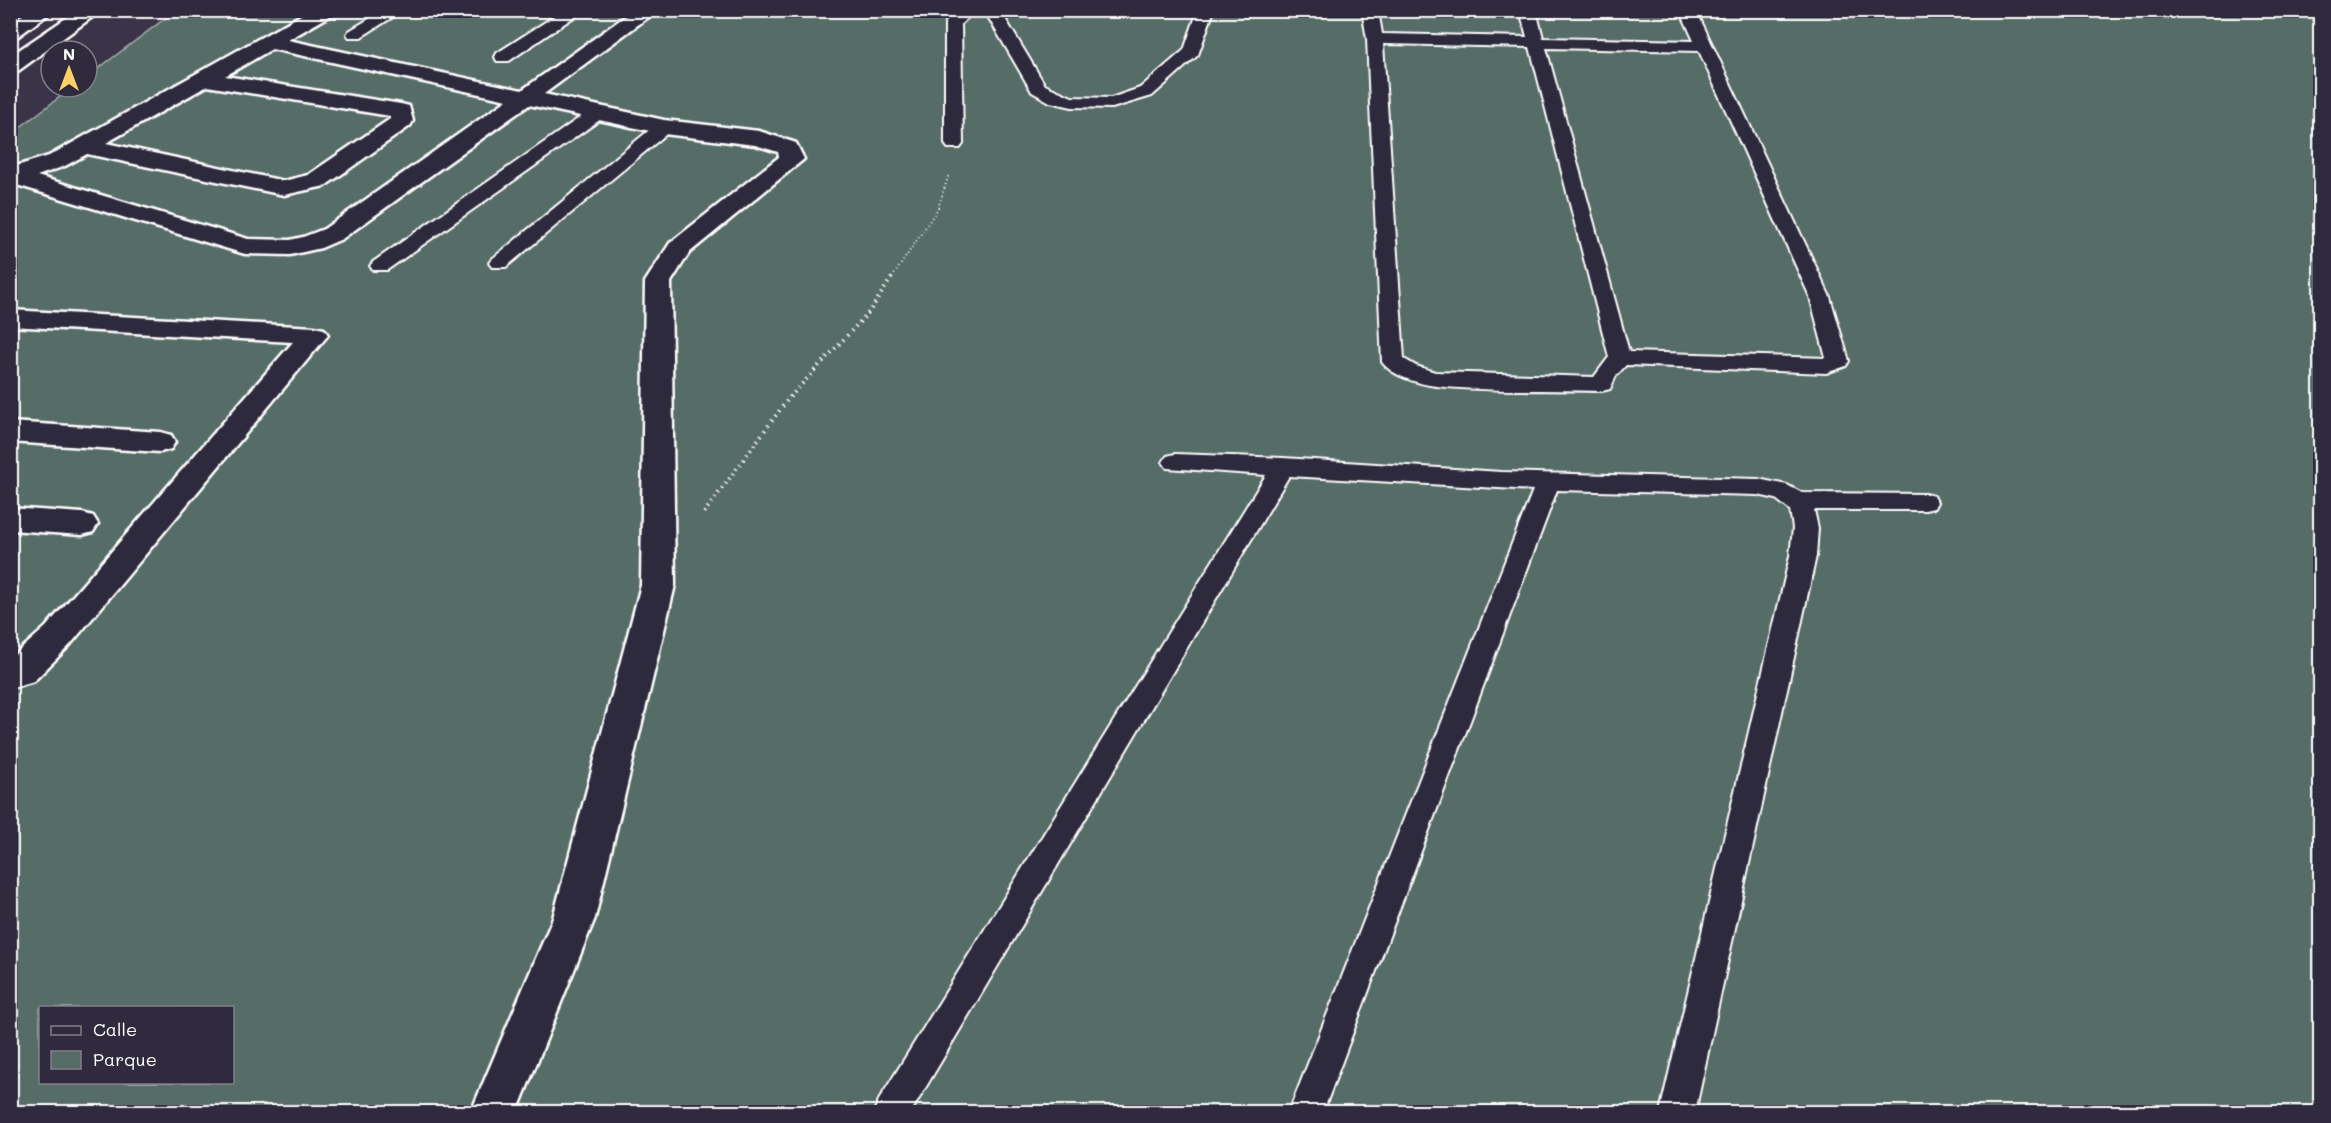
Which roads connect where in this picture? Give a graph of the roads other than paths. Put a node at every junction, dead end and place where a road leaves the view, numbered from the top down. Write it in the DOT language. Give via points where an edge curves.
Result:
graph roads {
  1 [pos="44,10"];
  2 [pos="92,10"];
  3 [pos="326,10"];
  4 [pos="396,10"];
  5 [pos="576,10"];
  6 [pos="648,10"];
  7 [pos="966,10"];
  8 [pos="992,10"];
  9 [pos="1206,10"];
  10 [pos="1370,10"];
  11 [pos="1528,10"];
  12 [pos="1688,10"];
  13 [pos="10,33"];
  14 [pos="355,34"];
  15 [pos="1375,39"];
  16 [pos="270,42"];
  17 [pos="1538,43"];
  18 [pos="1704,46"];
  19 [pos="503,57"];
  20 [pos="10,66"];
  21 [pos="204,79"];
  22 [pos="525,98"];
  23 [pos="598,113"];
  24 [pos="664,127"];
  25 [pos="954,144"];
  26 [pos="85,146"];
  27 [pos="13,175"];
  28 [pos="499,263"];
  29 [pos="380,266"];
  30 [pos="10,318"];
  31 [pos="1620,358"];
  32 [pos="10,432"];
  33 [pos="160,442"];
  34 [pos="1175,462"];
  35 [pos="1283,466"];
  36 [pos="1548,482"];
  37 [pos="1797,501"];
  38 [pos="1925,502"];
  39 [pos="10,519"];
  40 [pos="82,524"];
  41 [pos="10,674"];
  42 [pos="494,1113"];
  43 [pos="891,1113"];
  44 [pos="1306,1113"];
  45 [pos="1678,1113"];
  1 -- 13 [label="street"];
  2 -- 20 [label="street"];
  3 -- 16 [label="street"];
  4 -- 14 [label="lane"];
  5 -- 19 [label="lane"];
  6 -- 22 [label="street"];
  7 -- 25 [label="lane" via="953,23"];
  8 -- 9 [label="lane" via="1038,88 1072,102 1112,103 1146,92 1192,52"];
  10 -- 15 [label="lane"];
  11 -- 17 [label="lane"];
  12 -- 18 [label="lane"];
  15 -- 17 [label="lane"];
  15 -- 31 [label="lane" via="1392,362 1434,379 1602,384"];
  16 -- 21 [label="street"];
  16 -- 22 [label="street"];
  17 -- 18 [label="lane"];
  17 -- 31 [label="lane"];
  18 -- 31 [label="lane" via="1820,297 1838,361 1826,366"];
  21 -- 26 [label="street"];
  21 -- 26 [label="street" via="400,111 402,122 316,181 284,188"];
  22 -- 23 [label="street"];
  22 -- 27 [label="street" via="333,234 303,246 246,246"];
  23 -- 24 [label="street"];
  23 -- 29 [label="lane"];
  24 -- 28 [label="lane"];
  24 -- 42 [label="street" via="759,138 788,148 792,159 679,248 658,282 658,585 574,918"];
  26 -- 27 [label="street" via="51,164"];
  30 -- 41 [label="street" via="314,335 58,636 21,671"];
  32 -- 33 [label="street"];
  34 -- 35 [label="lane"];
  35 -- 36 [label="lane"];
  35 -- 43 [label="lane"];
  36 -- 37 [label="lane" via="1766,488"];
  36 -- 44 [label="lane"];
  37 -- 38 [label="lane"];
  37 -- 45 [label="lane" via="1806,516 1803,556"];
  39 -- 40 [label="street"];
}
